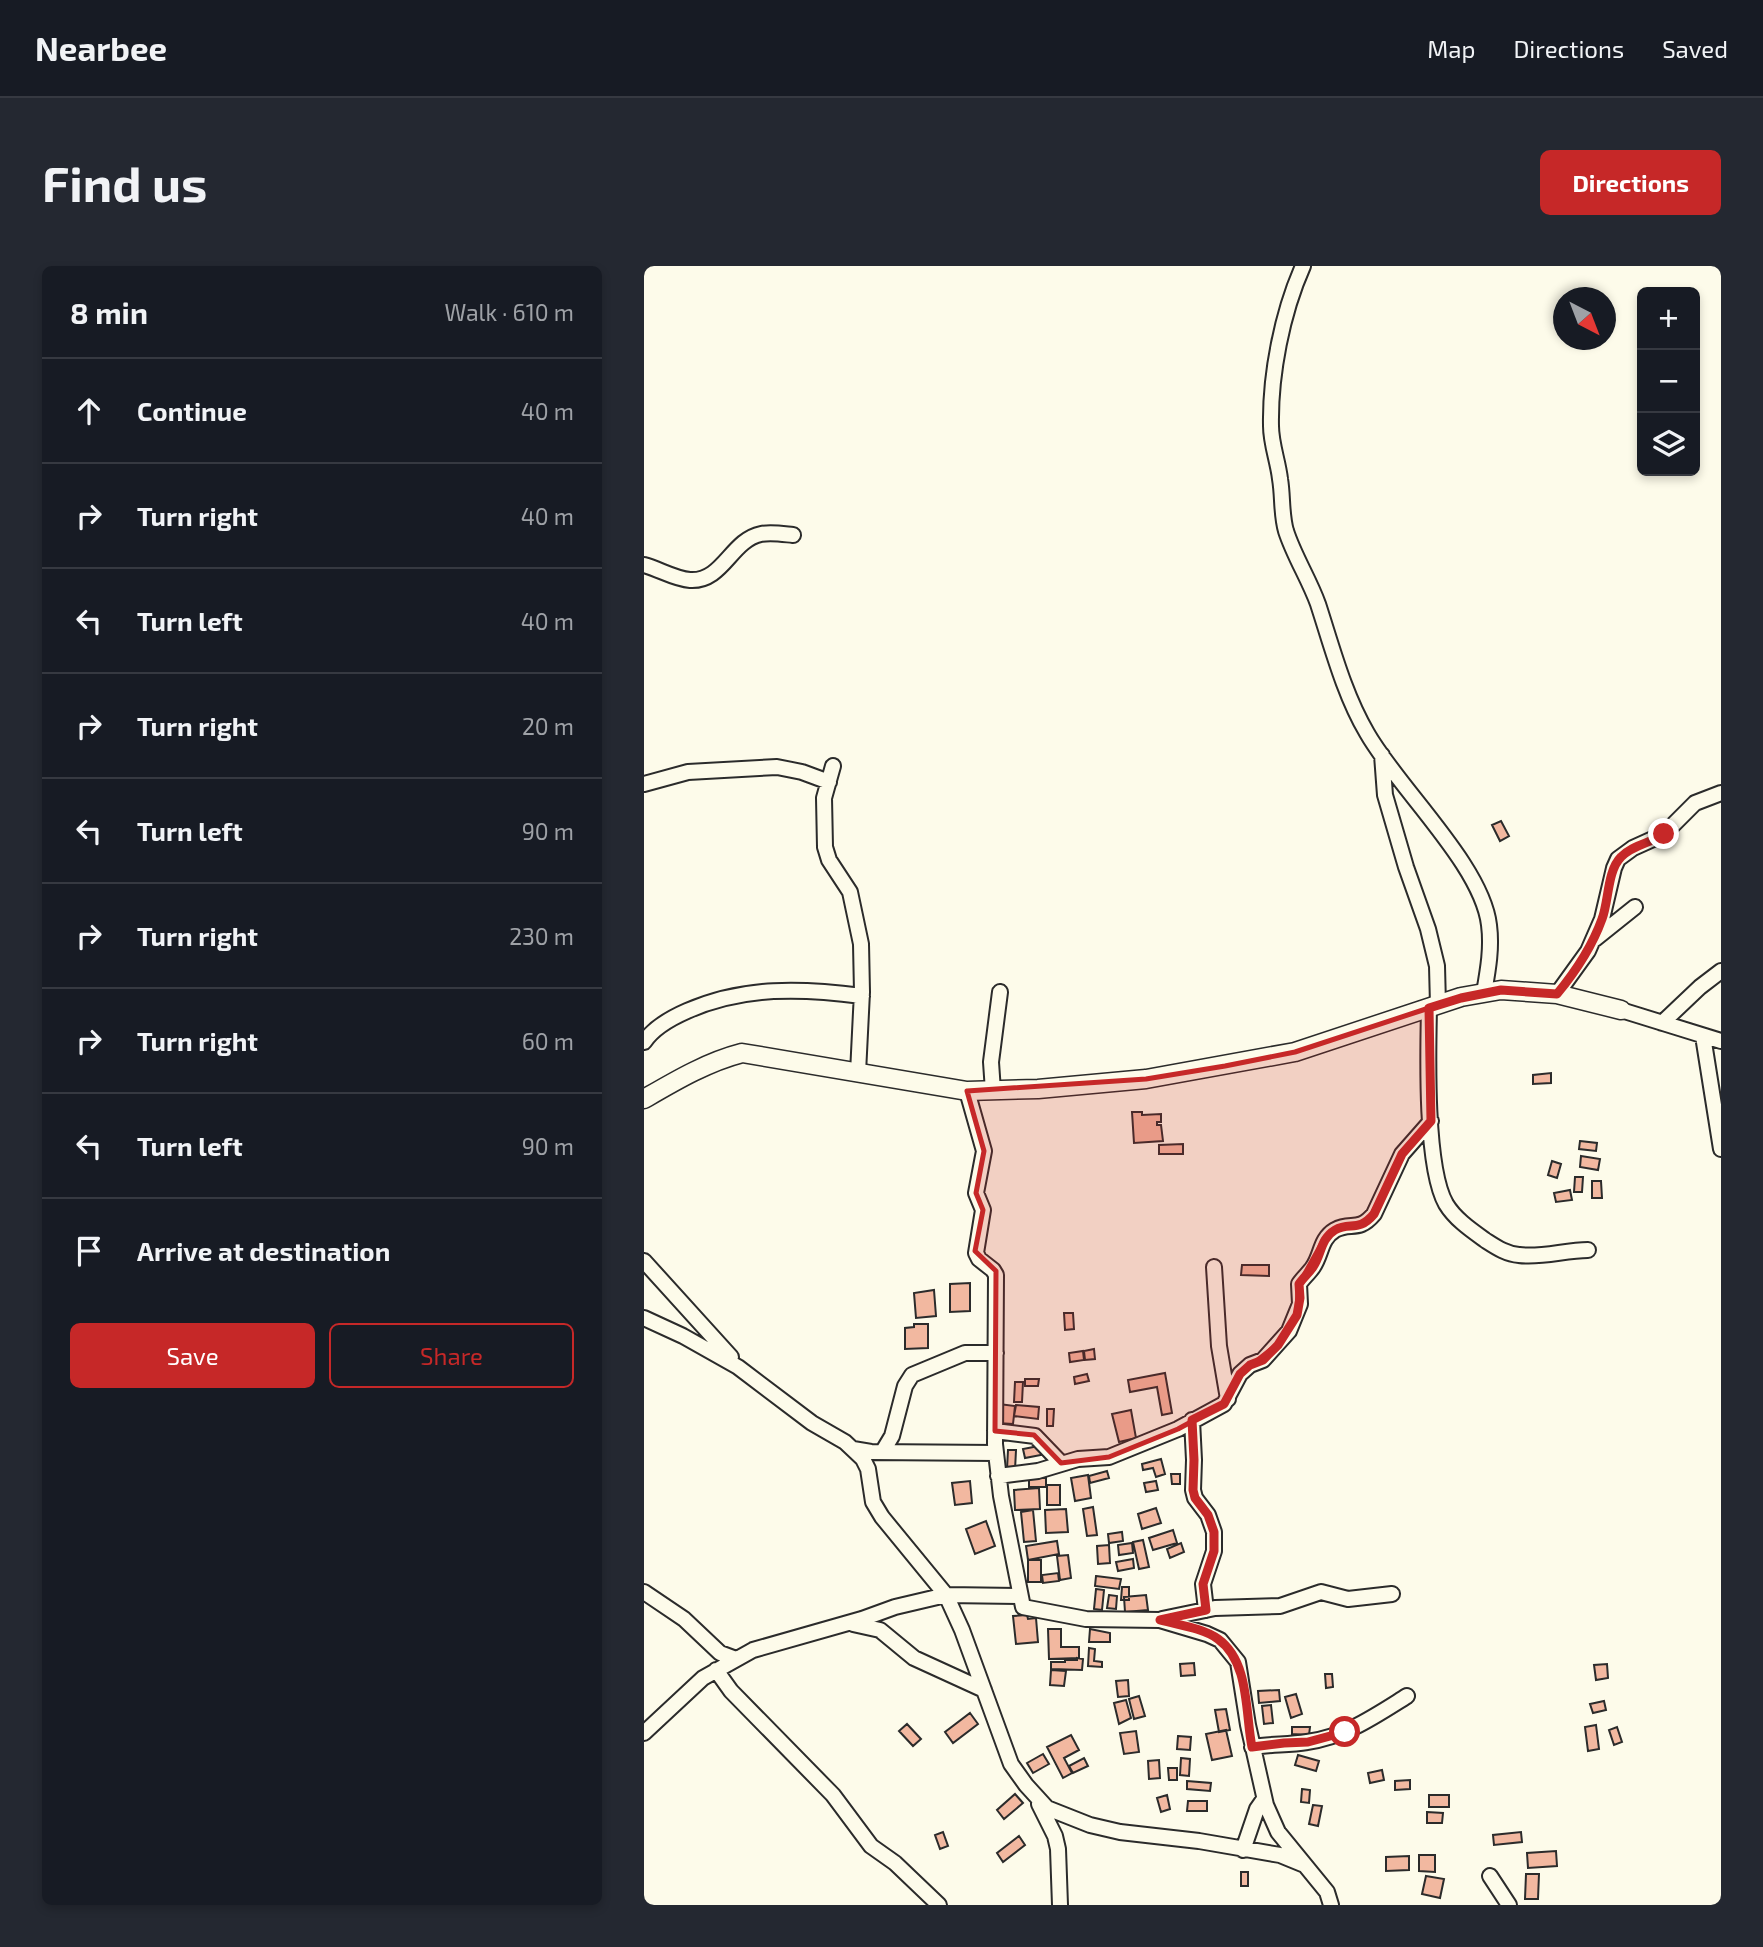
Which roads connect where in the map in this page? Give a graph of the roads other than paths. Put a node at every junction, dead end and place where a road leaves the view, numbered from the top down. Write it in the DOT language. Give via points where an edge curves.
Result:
graph roads {
  1 [pos="1303,266"];
  2 [pos="793,535"];
  3 [pos="644,565"];
  4 [pos="1381,755"];
  5 [pos="833,766"];
  6 [pos="828,782"];
  7 [pos="644,784"];
  8 [pos="1721,793"];
  9 [pos="1634,907"];
  10 [pos="1592,941"];
  11 [pos="1721,971"];
  12 [pos="1000,992"];
  13 [pos="1483,993"];
  14 [pos="1557,994"];
  15 [pos="862,996"];
  16 [pos="1434,1006"];
  17 [pos="1621,1010"];
  18 [pos="1662,1023"];
  19 [pos="1703,1036"];
  20 [pos="1721,1041"];
  21 [pos="644,1042"];
  22 [pos="858,1073"];
  23 [pos="967,1091"];
  24 [pos="993,1091"];
  25 [pos="644,1099"];
  26 [pos="1431,1121"];
  27 [pos="1721,1149"];
  28 [pos="1588,1250"];
  29 [pos="644,1261"];
  30 [pos="1214,1267"];
  31 [pos="644,1318"];
  32 [pos="996,1353"];
  33 [pos="738,1367"];
  34 [pos="1228,1399"];
  35 [pos="1192,1420"];
  36 [pos="995,1431"];
  37 [pos="853,1449"];
  38 [pos="883,1451"];
  39 [pos="996,1453"];
  40 [pos="1061,1463"];
  41 [pos="998,1476"];
  42 [pos="644,1592"];
  43 [pos="1392,1594"];
  44 [pos="946,1595"];
  45 [pos="1020,1596"];
  46 [pos="1206,1610"];
  47 [pos="1160,1620"];
  48 [pos="847,1623"];
  49 [pos="736,1659"];
  50 [pos="716,1670"];
  51 [pos="984,1690"];
  52 [pos="1407,1696"];
  53 [pos="644,1733"];
  54 [pos="1252,1747"];
  55 [pos="1036,1796"];
  56 [pos="1264,1798"];
  57 [pos="1243,1850"];
  58 [pos="1306,1866"];
  59 [pos="1490,1876"];
  60 [pos="939,1905"];
  61 [pos="1060,1905"];
  62 [pos="1331,1905"];
  63 [pos="1508,1905"];
  1 -- 4 [label="street" via="1281,335 1275,377 1271,427 1281,508 1336,661 1366,733"];
  2 -- 3 [label="street" via="761,534 748,539 713,575 701,579 688,580"];
  4 -- 13 [label="street" via="1478,891 1489,923 1490,963"];
  4 -- 16 [label="street" via="1385,795 1437,966"];
  5 -- 6 [label="street"];
  6 -- 7 [label="street" via="777,767 688,772"];
  6 -- 15 [label="street" via="825,847 850,892 861,944"];
  8 -- 10 [label="street" via="1695,803 1664,834 1618,859"];
  9 -- 10 [label="street"];
  10 -- 14 [label="street"];
  11 -- 18 [label="street"];
  12 -- 24 [label="street" via="991,1062"];
  13 -- 14 [label="street"];
  13 -- 16 [label="street"];
  14 -- 17 [label="street"];
  15 -- 21 [label="street" via="777,989 712,1000 676,1016"];
  15 -- 22 [label="street"];
  16 -- 24 [label="street" via="1295,1052 1225,1066 1146,1079"];
  16 -- 26 [label="street"];
  17 -- 18 [label="street"];
  18 -- 19 [label="street"];
  19 -- 20 [label="street"];
  19 -- 27 [label="street"];
  22 -- 23 [label="street"];
  22 -- 25 [label="street" via="742,1053 690,1073"];
  23 -- 24 [label="street"];
  23 -- 32 [label="street" via="984,1152 976,1193 983,1210 975,1251 996,1275"];
  26 -- 28 [label="street" via="1440,1191 1447,1206 1473,1231 1503,1251 1518,1255"];
  26 -- 34 [label="street" via="1402,1154 1367,1222 1337,1228 1323,1241 1313,1268 1299,1284 1300,1304 1289,1331 1263,1360 1240,1374"];
  29 -- 33 [label="street"];
  30 -- 34 [label="street"];
  31 -- 33 [label="street"];
  32 -- 36 [label="street"];
  32 -- 38 [label="street" via="965,1353 912,1375"];
  33 -- 37 [label="street"];
  34 -- 35 [label="street"];
  35 -- 40 [label="street" via="1109,1457"];
  35 -- 46 [label="street" via="1193,1490 1214,1532 1214,1551 1203,1584"];
  36 -- 39 [label="street"];
  36 -- 40 [label="street" via="1035,1436"];
  37 -- 38 [label="street"];
  37 -- 44 [label="street" via="866,1464 873,1502 882,1517"];
  38 -- 39 [label="street"];
  39 -- 41 [label="street"];
  40 -- 41 [label="street"];
  41 -- 45 [label="street"];
  42 -- 49 [label="street" via="684,1619 720,1653"];
  43 -- 46 [label="street" via="1348,1599 1321,1592 1280,1606"];
  44 -- 45 [label="street"];
  44 -- 48 [label="street"];
  44 -- 51 [label="street"];
  45 -- 47 [label="street" via="1024,1608 1086,1619"];
  46 -- 47 [label="street"];
  47 -- 54 [label="street" via="1215,1637 1234,1655"];
  48 -- 49 [label="street"];
  48 -- 51 [label="street" via="880,1630 914,1658"];
  49 -- 50 [label="street"];
  50 -- 53 [label="street"];
  50 -- 60 [label="street" via="833,1795 864,1838"];
  51 -- 55 [label="street" via="1011,1764"];
  52 -- 54 [label="street" via="1345,1732 1308,1742"];
  54 -- 56 [label="street"];
  55 -- 57 [label="street" via="1052,1811 1090,1825"];
  55 -- 61 [label="street" via="1058,1849"];
  56 -- 57 [label="street"];
  56 -- 58 [label="street" via="1278,1832"];
  57 -- 58 [label="street" via="1280,1855"];
  58 -- 62 [label="street" via="1327,1892"];
  59 -- 63 [label="street"];
}
